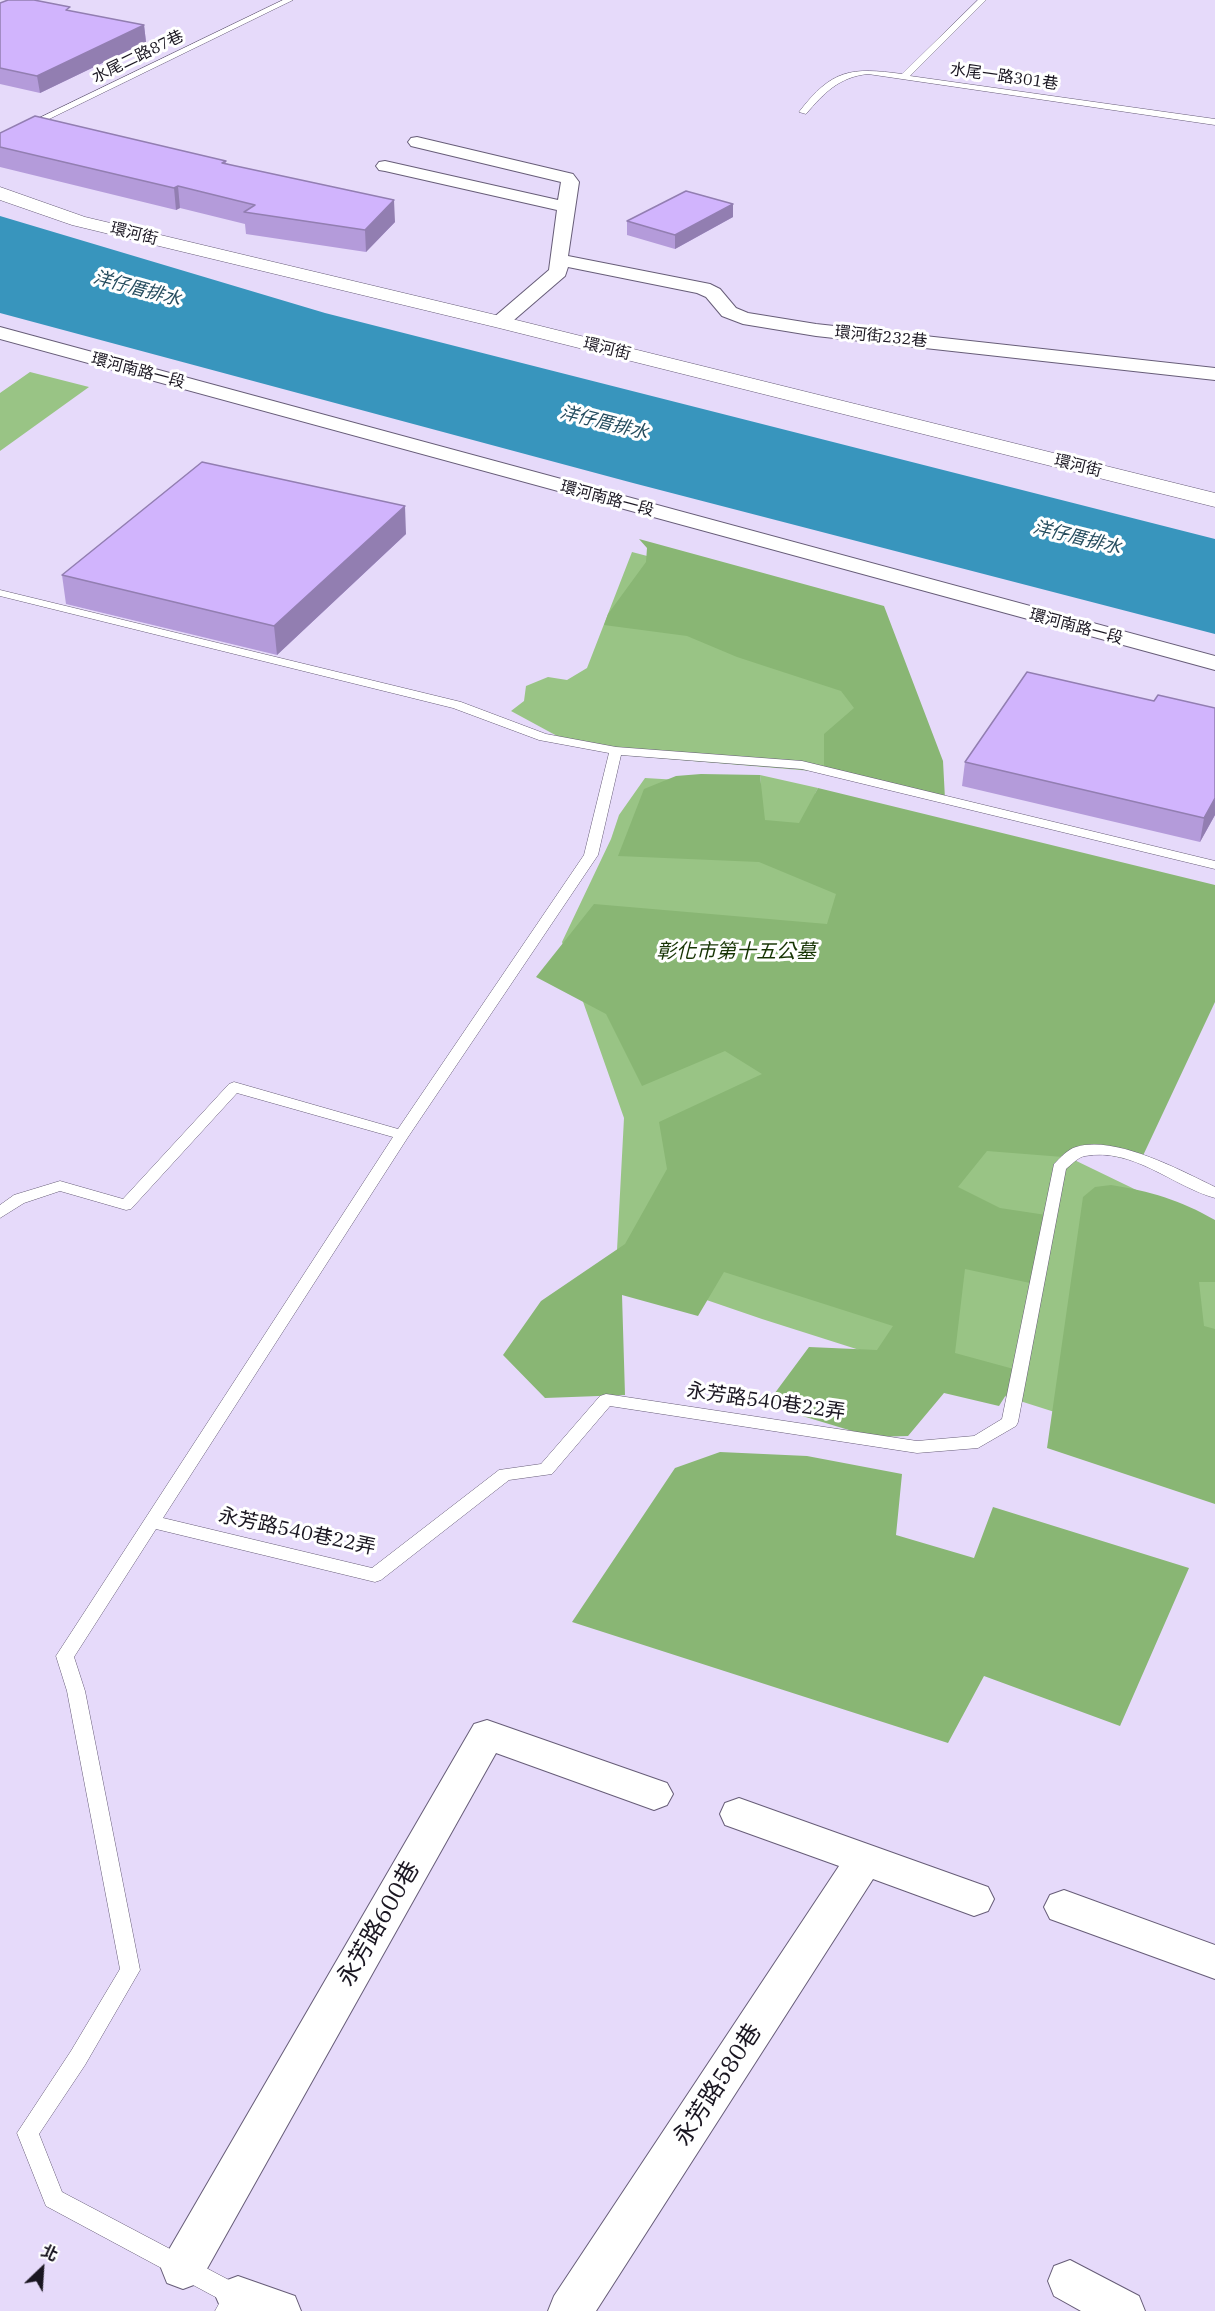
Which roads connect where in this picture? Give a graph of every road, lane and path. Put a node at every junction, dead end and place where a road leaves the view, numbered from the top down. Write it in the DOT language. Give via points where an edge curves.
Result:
graph roads {
  1 [pos="289,0"];
  2 [pos="982,0"];
  3 [pos="903,78"];
  4 [pos="803,111"];
  5 [pos="1215,122"];
  6 [pos="0,140"];
  7 [pos="417,142"];
  8 [pos="385,166"];
  9 [pos="0,193"];
  10 [pos="568,207"];
  11 [pos="560,260"];
  12 [pos="500,322"];
  13 [pos="0,333"];
  14 [pos="1215,374"];
  15 [pos="1215,500"];
  16 [pos="0,593"];
  17 [pos="1215,663"];
  18 [pos="616,751"];
  19 [pos="1215,865"];
  20 [pos="402,1135"];
  21 [pos="1215,1193"];
  22 [pos="0,1213"];
  23 [pos="152,1522"];
  24 [pos="654,1794"];
  25 [pos="739,1814"];
  26 [pos="865,1859"];
  27 [pos="974,1899"];
  28 [pos="1064,1907"];
  29 [pos="1215,1962"];
  30 [pos="183,2268"];
  31 [pos="1070,2281"];
  32 [pos="232,2304"];
  33 [pos="279,2311"];
  34 [pos="570,2311"];
  35 [pos="1123,2311"];
  1 -- 6 [label="lane, 水尾二路87巷"];
  2 -- 3 [label="lane"];
  3 -- 4 [label="lane, 水尾一路301巷" via="850,73 825,88"];
  3 -- 5 [label="lane, 水尾一路301巷"];
  7 -- 10 [label="street" via="567,178"];
  8 -- 10 [label="street"];
  9 -- 12 [label="street, 環河街" via="79,221"];
  10 -- 11 [label="street"];
  11 -- 12 [label="street" via="558,272"];
  11 -- 14 [label="street, 環河街232巷" via="704,288 729,312 743,318 816,330"];
  12 -- 15 [label="street, 環河街"];
  13 -- 17 [label="street, 環河南路一段"];
  16 -- 18 [label="lane" via="457,705 543,737"];
  18 -- 19 [label="lane" via="802,765"];
  18 -- 20 [label="lane" via="591,855"];
  20 -- 22 [label="lane" via="234,1088 126,1205 60,1186 19,1199"];
  20 -- 23 [label="lane"];
  21 -- 23 [label="lane, 永芳路540巷22弄" via="1165,1168 1114,1151 1079,1151 1059,1167 1010,1422 978,1442 917,1446 606,1400 546,1470 506,1474 375,1575"];
  23 -- 30 [label="lane" via="64,1656 76,1690 130,1970 28,2133 54,2199"];
  24 -- 30 [label="street, 永芳路600巷" via="487,1735"];
  25 -- 26 [label="street"];
  26 -- 27 [label="street"];
  26 -- 34 [label="street, 永芳路580巷"];
  28 -- 29 [label="street"];
  30 -- 32 [label="lane"];
  31 -- 35 [label="street"];
  32 -- 33 [label="street"];
}
